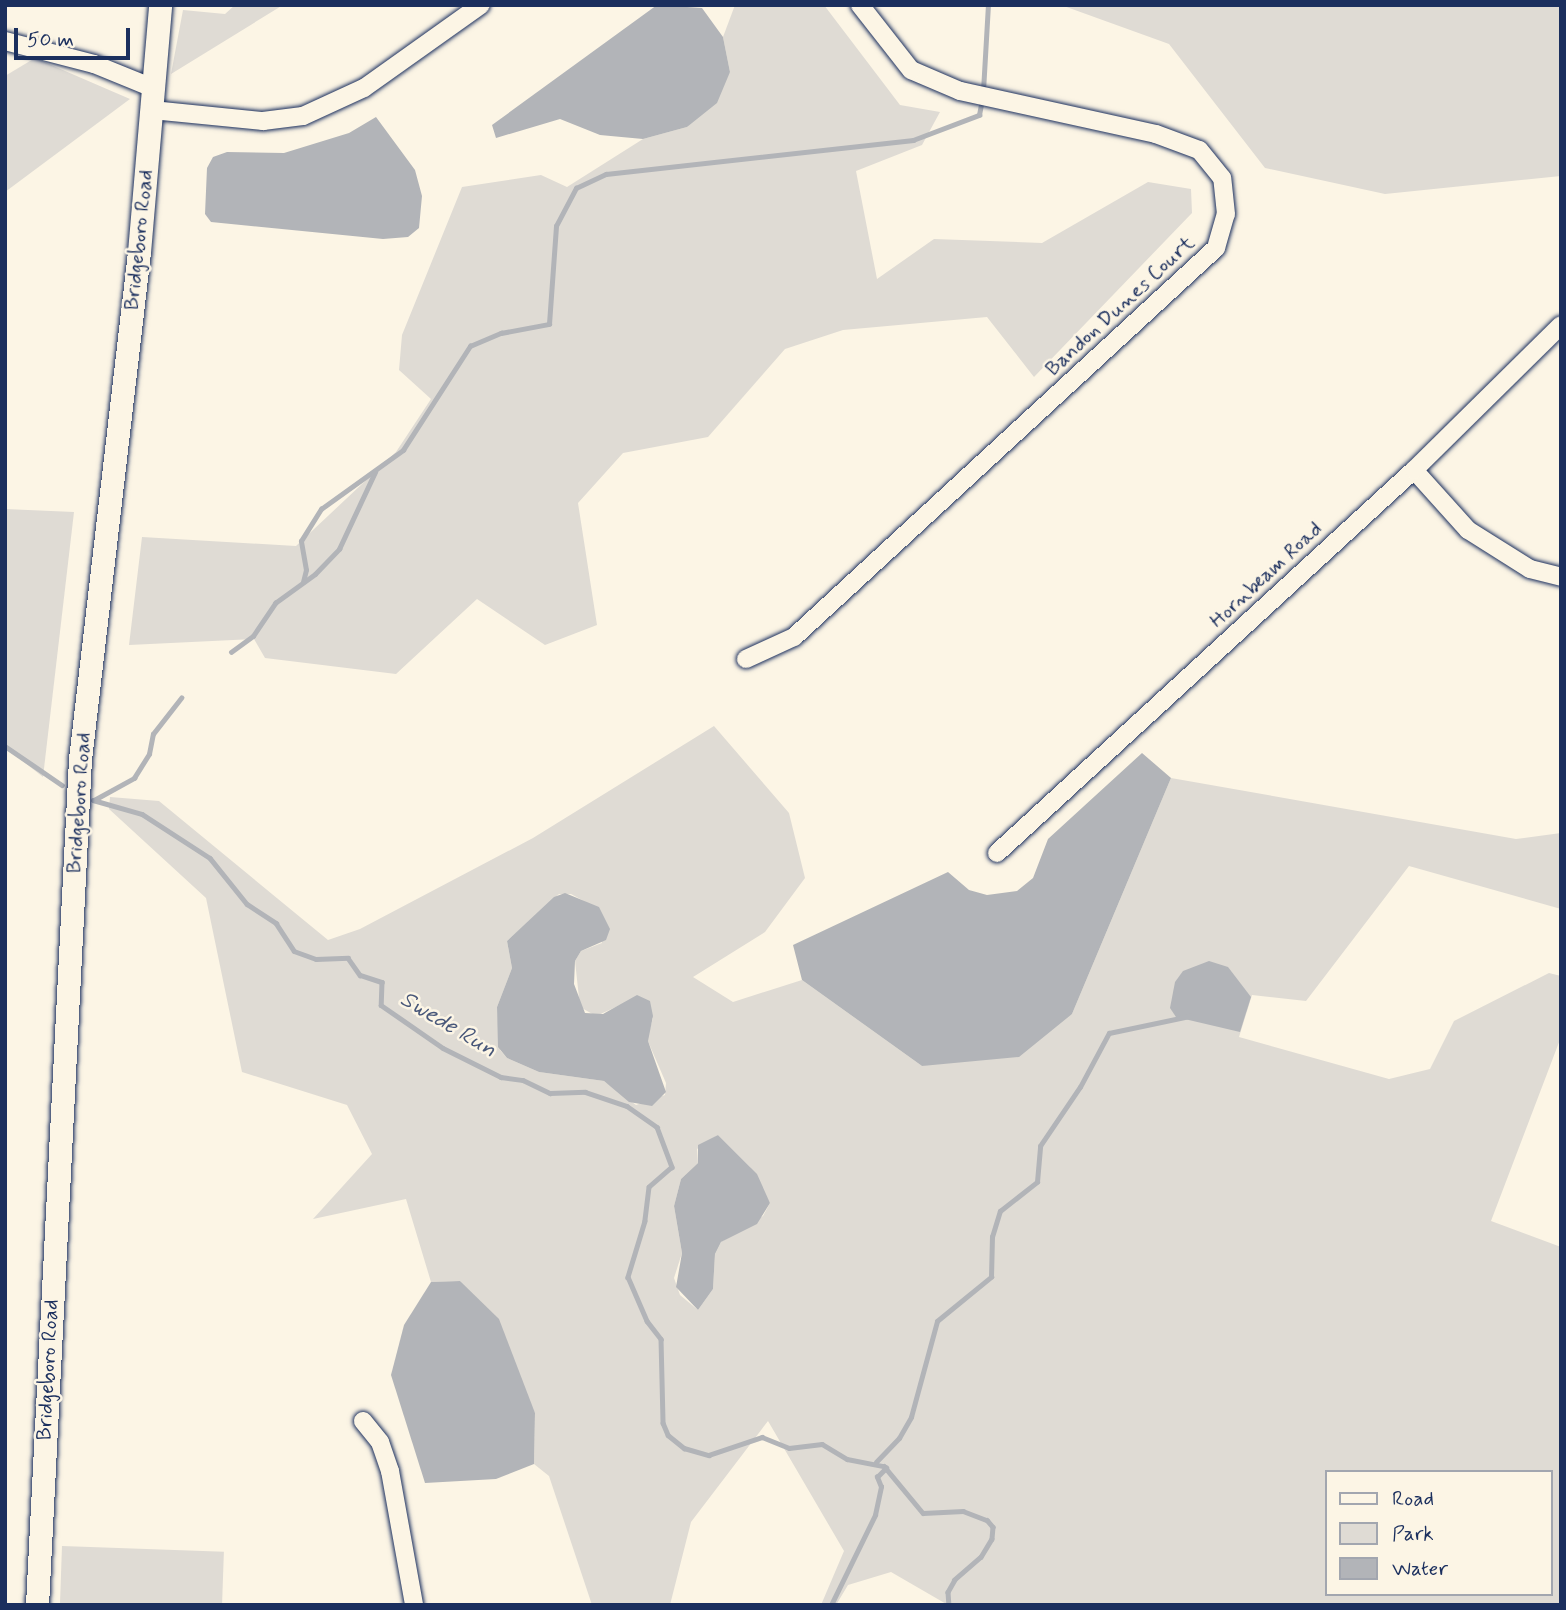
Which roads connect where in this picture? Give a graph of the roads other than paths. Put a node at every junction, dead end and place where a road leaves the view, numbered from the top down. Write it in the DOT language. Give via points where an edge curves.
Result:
graph roads {
  1 [pos="160,5"];
  2 [pos="481,5"];
  3 [pos="860,5"];
  4 [pos="5,41"];
  5 [pos="152,99"];
  6 [pos="1561,325"];
  7 [pos="1414,470"];
  8 [pos="1561,577"];
  9 [pos="746,659"];
  10 [pos="997,853"];
  11 [pos="363,1421"];
  12 [pos="37,1605"];
  13 [pos="414,1605"];
  1 -- 5 [label="main road, Bridgeboro Road"];
  2 -- 5 [label="street" via="364,88 303,116 263,121"];
  3 -- 9 [label="street, Bandon Dunes Court" via="911,71 947,86 1156,134 1199,150 1222,178 1226,214 1216,248 794,637"];
  4 -- 5 [label="street" via="94,64"];
  5 -- 12 [label="main road, Bridgeboro Road" via="80,760"];
  6 -- 7 [label="street, Hornbeam Road"];
  7 -- 8 [label="street" via="1468,530 1530,569"];
  7 -- 10 [label="street, Hornbeam Road"];
  11 -- 13 [label="street" via="380,1442 390,1471"];
}
